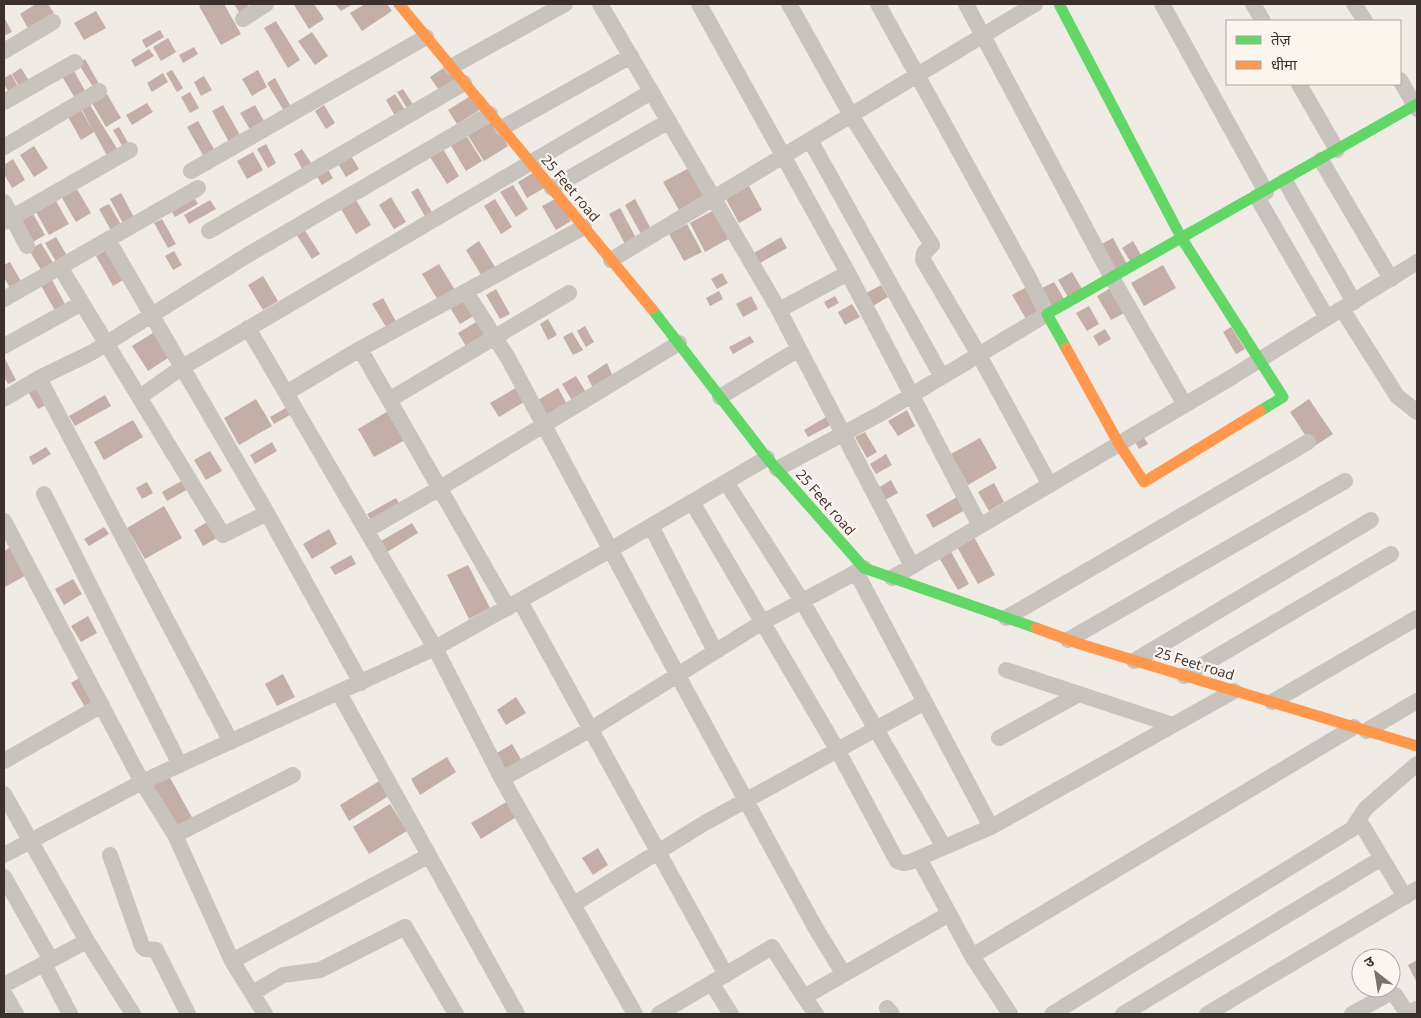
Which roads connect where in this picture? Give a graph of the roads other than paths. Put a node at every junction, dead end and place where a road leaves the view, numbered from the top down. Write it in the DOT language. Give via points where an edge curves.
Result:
graph roads {
  1 [pos="266,4"];
  2 [pos="399,4"];
  3 [pos="565,4"];
  4 [pos="600,4"];
  5 [pos="700,4"];
  6 [pos="789,4"];
  7 [pos="878,4"];
  8 [pos="966,4"];
  9 [pos="1035,4"];
  10 [pos="1059,4"];
  11 [pos="1162,4"];
  12 [pos="1252,4"];
  13 [pos="1354,4"];
  14 [pos="243,19"];
  15 [pos="1262,20"];
  16 [pos="1364,20"];
  17 [pos="53,22"];
  18 [pos="984,35"];
  19 [pos="426,37"];
  20 [pos="4,50"];
  21 [pos="631,56"];
  22 [pos="75,62"];
  23 [pos="451,68"];
  24 [pos="918,74"];
  25 [pos="1401,82"];
  26 [pos="464,83"];
  27 [pos="1300,85"];
  28 [pos="99,91"];
  29 [pos="651,92"];
  30 [pos="4,102"];
  31 [pos="1417,106"];
  32 [pos="490,114"];
  33 [pos="851,115"];
  34 [pos="669,121"];
  35 [pos="502,128"];
  36 [pos="810,140"];
  37 [pos="4,146"];
  38 [pos="130,150"];
  39 [pos="1337,150"];
  40 [pos="784,156"];
  41 [pos="1321,160"];
  42 [pos="530,162"];
  43 [pos="191,171"];
  44 [pos="1285,181"];
  45 [pos="198,188"];
  46 [pos="552,188"];
  47 [pos="1261,194"];
  48 [pos="714,198"];
  49 [pos="4,202"];
  50 [pos="8,220"];
  51 [pos="584,227"];
  52 [pos="209,230"];
  53 [pos="1182,239"];
  54 [pos="108,240"];
  55 [pos="27,246"];
  56 [pos="611,260"];
  57 [pos="1417,262"];
  58 [pos="60,267"];
  59 [pos="848,273"];
  60 [pos="1112,278"];
  61 [pos="1391,279"];
  62 [pos="466,292"];
  63 [pos="569,293"];
  64 [pos="4,299"];
  65 [pos="82,303"];
  66 [pos="1348,305"];
  67 [pos="779,310"];
  68 [pos="1047,314"];
  69 [pos="153,316"];
  70 [pos="1327,318"];
  71 [pos="248,328"];
  72 [pos="494,338"];
  73 [pos="107,343"];
  74 [pos="679,343"];
  75 [pos="4,346"];
  76 [pos="360,349"];
  77 [pos="799,349"];
  78 [pos="979,355"];
  79 [pos="1259,360"];
  80 [pos="181,368"];
  81 [pos="942,377"];
  82 [pos="39,378"];
  83 [pos="286,393"];
  84 [pos="140,396"];
  85 [pos="912,396"];
  86 [pos="720,397"];
  87 [pos="4,399"];
  88 [pos="389,400"];
  89 [pos="1185,405"];
  90 [pos="1417,412"];
  91 [pos="543,424"];
  92 [pos="842,435"];
  93 [pos="1308,442"];
  94 [pos="1119,444"];
  95 [pos="772,463"];
  96 [pos="1344,481"];
  97 [pos="726,482"];
  98 [pos="1050,485"];
  99 [pos="440,488"];
  100 [pos="44,494"];
  101 [pos="692,502"];
  102 [pos="267,513"];
  103 [pos="1371,520"];
  104 [pos="651,526"];
  105 [pos="980,526"];
  106 [pos="367,530"];
  107 [pos="6,531"];
  108 [pos="610,550"];
  109 [pos="1391,554"];
  110 [pos="912,566"];
  111 [pos="860,570"];
  112 [pos="892,578"];
  113 [pos="802,601"];
  114 [pos="514,605"];
  115 [pos="1006,618"];
  116 [pos="1417,618"];
  117 [pos="762,623"];
  118 [pos="1068,640"];
  119 [pos="435,648"];
  120 [pos="715,651"];
  121 [pos="1134,661"];
  122 [pos="1006,670"];
  123 [pos="677,674"];
  124 [pos="1184,676"];
  125 [pos="361,683"];
  126 [pos="1234,691"];
  127 [pos="339,693"];
  128 [pos="1079,694"];
  129 [pos="1417,701"];
  130 [pos="925,702"];
  131 [pos="1272,702"];
  132 [pos="102,705"];
  133 [pos="1173,725"];
  134 [pos="591,729"];
  135 [pos="1360,729"];
  136 [pos="877,730"];
  137 [pos="999,738"];
  138 [pos="231,742"];
  139 [pos="1417,746"];
  140 [pos="838,751"];
  141 [pos="4,761"];
  142 [pos="1417,764"];
  143 [pos="180,765"];
  144 [pos="293,775"];
  145 [pos="502,779"];
  146 [pos="142,782"];
  147 [pos="4,794"];
  148 [pos="746,801"];
  149 [pos="1360,820"];
  150 [pos="991,827"];
  151 [pos="176,835"];
  152 [pos="30,841"];
  153 [pos="944,847"];
  154 [pos="657,852"];
  155 [pos="4,855"];
  156 [pos="110,856"];
  157 [pos="428,856"];
  158 [pos="919,858"];
  159 [pos="1382,858"];
  160 [pos="4,877"];
  161 [pos="1411,893"];
  162 [pos="574,904"];
  163 [pos="949,914"];
  164 [pos="87,942"];
  165 [pos="972,956"];
  166 [pos="232,961"];
  167 [pos="47,962"];
  168 [pos="843,972"];
  169 [pos="726,975"];
  170 [pos="4,984"];
  171 [pos="712,984"];
  172 [pos="4,993"];
  173 [pos="252,993"];
  174 [pos="804,997"];
  175 [pos="685,1008"];
  176 [pos="1417,1009"];
  177 [pos="16,1014"];
  178 [pos="70,1014"];
  179 [pos="133,1014"];
  180 [pos="188,1014"];
  181 [pos="265,1014"];
  182 [pos="456,1014"];
  183 [pos="517,1014"];
  184 [pos="635,1014"];
  185 [pos="659,1014"];
  186 [pos="731,1014"];
  187 [pos="816,1014"];
  188 [pos="1010,1014"];
  189 [pos="1052,1014"];
  190 [pos="1123,1014"];
  191 [pos="1207,1014"];
  192 [pos="1352,1014"];
  1 -- 14 [label="street"];
  2 -- 19 [label="street, 25 Feet road"];
  3 -- 23 [label="street"];
  4 -- 21 [label="street"];
  5 -- 40 [label="street"];
  6 -- 33 [label="street"];
  7 -- 24 [label="street"];
  8 -- 18 [label="street"];
  9 -- 18 [label="street"];
  10 -- 53 [label="street"];
  11 -- 47 [label="street"];
  12 -- 15 [label="street"];
  13 -- 16 [label="street"];
  17 -- 20 [label="street"];
  18 -- 24 [label="street"];
  18 -- 60 [label="street"];
  19 -- 23 [label="street, 25 Feet road"];
  19 -- 43 [label="street"];
  21 -- 29 [label="street"];
  21 -- 35 [label="street"];
  22 -- 30 [label="street"];
  23 -- 26 [label="street, 25 Feet road"];
  24 -- 33 [label="street"];
  24 -- 68 [label="street"];
  25 -- 31 [label="street"];
  26 -- 32 [label="street, 25 Feet road"];
  26 -- 52 [label="street"];
  27 -- 39 [label="street"];
  28 -- 37 [label="street"];
  29 -- 34 [label="street"];
  29 -- 42 [label="street"];
  31 -- 39 [label="street"];
  32 -- 35 [label="street, 25 Feet road"];
  32 -- 69 [label="street" via="246,256"];
  33 -- 36 [label="street"];
  33 -- 78 [label="street" via="932,244 924,253 923,260"];
  34 -- 46 [label="street"];
  34 -- 48 [label="street"];
  35 -- 42 [label="street, 25 Feet road"];
  36 -- 40 [label="street"];
  36 -- 81 [label="street"];
  38 -- 50 [label="street"];
  39 -- 41 [label="street"];
  40 -- 48 [label="street"];
  40 -- 59 [label="street"];
  41 -- 44 [label="street"];
  41 -- 61 [label="street"];
  42 -- 46 [label="street, 25 Feet road"];
  42 -- 71 [label="street"];
  44 -- 47 [label="street"];
  44 -- 66 [label="street"];
  45 -- 54 [label="street"];
  46 -- 51 [label="street, 25 Feet road"];
  47 -- 53 [label="street"];
  47 -- 70 [label="street"];
  48 -- 56 [label="street"];
  48 -- 67 [label="street"];
  49 -- 50 [label="street"];
  50 -- 55 [label="street"];
  51 -- 56 [label="street, 25 Feet road"];
  51 -- 62 [label="street"];
  53 -- 60 [label="street"];
  53 -- 79 [label="street"];
  54 -- 58 [label="street"];
  54 -- 69 [label="street"];
  56 -- 74 [label="street, 25 Feet road"];
  57 -- 61 [label="street"];
  58 -- 64 [label="street"];
  58 -- 65 [label="street"];
  59 -- 67 [label="street"];
  59 -- 85 [label="street"];
  60 -- 68 [label="street"];
  60 -- 89 [label="street"];
  61 -- 66 [label="street"];
  62 -- 72 [label="street"];
  62 -- 76 [label="street"];
  63 -- 72 [label="street"];
  65 -- 73 [label="street"];
  65 -- 75 [label="street"];
  66 -- 70 [label="street"];
  66 -- 90 [label="street" via="1397,396"];
  67 -- 77 [label="street"];
  68 -- 78 [label="street"];
  68 -- 94 [label="street"];
  69 -- 73 [label="street"];
  69 -- 80 [label="street"];
  70 -- 79 [label="street"];
  71 -- 80 [label="street"];
  71 -- 83 [label="street"];
  72 -- 88 [label="street"];
  72 -- 91 [label="street"];
  73 -- 82 [label="street"];
  73 -- 84 [label="street"];
  74 -- 86 [label="street, 25 Feet road"];
  74 -- 91 [label="street"];
  76 -- 83 [label="street"];
  76 -- 88 [label="street"];
  77 -- 86 [label="street"];
  77 -- 92 [label="street"];
  78 -- 81 [label="street"];
  78 -- 98 [label="street"];
  79 -- 89 [label="street"];
  79 -- 94 [label="street" via="1283,397 1144,482"];
  80 -- 84 [label="street"];
  80 -- 102 [label="street"];
  81 -- 85 [label="street"];
  82 -- 87 [label="street"];
  82 -- 138 [label="street"];
  83 -- 106 [label="street"];
  84 -- 102 [label="street" via="223,535"];
  85 -- 92 [label="street"];
  85 -- 105 [label="street"];
  86 -- 95 [label="street, 25 Feet road"];
  88 -- 99 [label="street"];
  89 -- 94 [label="street"];
  91 -- 99 [label="street"];
  91 -- 108 [label="street"];
  92 -- 95 [label="street"];
  92 -- 110 [label="street"];
  93 -- 115 [label="street"];
  94 -- 98 [label="street"];
  95 -- 97 [label="street"];
  95 -- 111 [label="street, 25 Feet road"];
  96 -- 118 [label="street"];
  97 -- 101 [label="street"];
  97 -- 113 [label="street"];
  98 -- 105 [label="street"];
  99 -- 106 [label="street"];
  99 -- 114 [label="street"];
  100 -- 143 [label="street"];
  101 -- 104 [label="street"];
  101 -- 117 [label="street"];
  102 -- 125 [label="street"];
  103 -- 121 [label="street"];
  104 -- 108 [label="street"];
  104 -- 120 [label="street"];
  105 -- 110 [label="street"];
  106 -- 119 [label="street"];
  107 -- 132 [label="street"];
  108 -- 114 [label="street"];
  108 -- 123 [label="street"];
  109 -- 124 [label="street"];
  110 -- 112 [label="street"];
  111 -- 112 [label="street, 25 Feet road"];
  111 -- 113 [label="street"];
  111 -- 130 [label="street"];
  112 -- 115 [label="street, 25 Feet road"];
  113 -- 117 [label="street"];
  113 -- 136 [label="street"];
  114 -- 119 [label="street"];
  114 -- 134 [label="street"];
  115 -- 118 [label="street, 25 Feet road"];
  116 -- 131 [label="street"];
  117 -- 120 [label="street"];
  117 -- 140 [label="street"];
  118 -- 121 [label="street, 25 Feet road"];
  119 -- 125 [label="street"];
  119 -- 145 [label="street"];
  120 -- 123 [label="street"];
  121 -- 124 [label="street, 25 Feet road"];
  122 -- 128 [label="street"];
  123 -- 134 [label="street"];
  123 -- 148 [label="street"];
  124 -- 126 [label="street, 25 Feet road"];
  125 -- 127 [label="street"];
  126 -- 131 [label="street, 25 Feet road"];
  126 -- 133 [label="street"];
  127 -- 138 [label="street"];
  127 -- 157 [label="street"];
  128 -- 133 [label="street"];
  128 -- 137 [label="street"];
  129 -- 135 [label="street"];
  130 -- 136 [label="street"];
  130 -- 150 [label="street"];
  131 -- 135 [label="street, 25 Feet road"];
  132 -- 141 [label="street"];
  132 -- 146 [label="street"];
  133 -- 150 [label="street"];
  134 -- 145 [label="street"];
  134 -- 154 [label="street"];
  135 -- 139 [label="street, 25 Feet road"];
  135 -- 165 [label="street"];
  136 -- 140 [label="street"];
  136 -- 153 [label="street"];
  138 -- 143 [label="street"];
  140 -- 148 [label="street"];
  140 -- 158 [label="street" via="894,857 903,863"];
  142 -- 149 [label="street" via="1366,808"];
  143 -- 146 [label="street"];
  144 -- 151 [label="street"];
  145 -- 162 [label="street"];
  146 -- 151 [label="street"];
  146 -- 152 [label="street"];
  147 -- 152 [label="street"];
  148 -- 154 [label="street"];
  148 -- 168 [label="street"];
  149 -- 159 [label="street"];
  149 -- 189 [label="street" via="1352,829"];
  150 -- 153 [label="street"];
  151 -- 166 [label="street"];
  152 -- 155 [label="street"];
  152 -- 164 [label="street"];
  153 -- 158 [label="street"];
  154 -- 162 [label="street"];
  154 -- 169 [label="street"];
  156 -- 180 [label="street" via="142,946 156,950"];
  157 -- 166 [label="street"];
  157 -- 183 [label="street"];
  158 -- 163 [label="street"];
  159 -- 161 [label="street"];
  159 -- 190 [label="street"];
  160 -- 167 [label="street"];
  161 -- 191 [label="street"];
  162 -- 184 [label="street"];
  163 -- 165 [label="street"];
  163 -- 168 [label="street"];
  164 -- 167 [label="street"];
  164 -- 179 [label="street"];
  165 -- 188 [label="street"];
  166 -- 173 [label="street"];
  167 -- 170 [label="street"];
  167 -- 178 [label="street"];
  168 -- 174 [label="street"];
  169 -- 171 [label="street"];
  169 -- 174 [label="street" via="772,947"];
  171 -- 175 [label="street"];
  171 -- 186 [label="street"];
  172 -- 177 [label="street"];
  173 -- 181 [label="street"];
  173 -- 182 [label="street" via="282,975 320,970 405,927"];
  174 -- 187 [label="street"];
  175 -- 185 [label="street"];
  176 -- 192 [label="street" via="1407,1013 1395,995 1390,993"];
}
